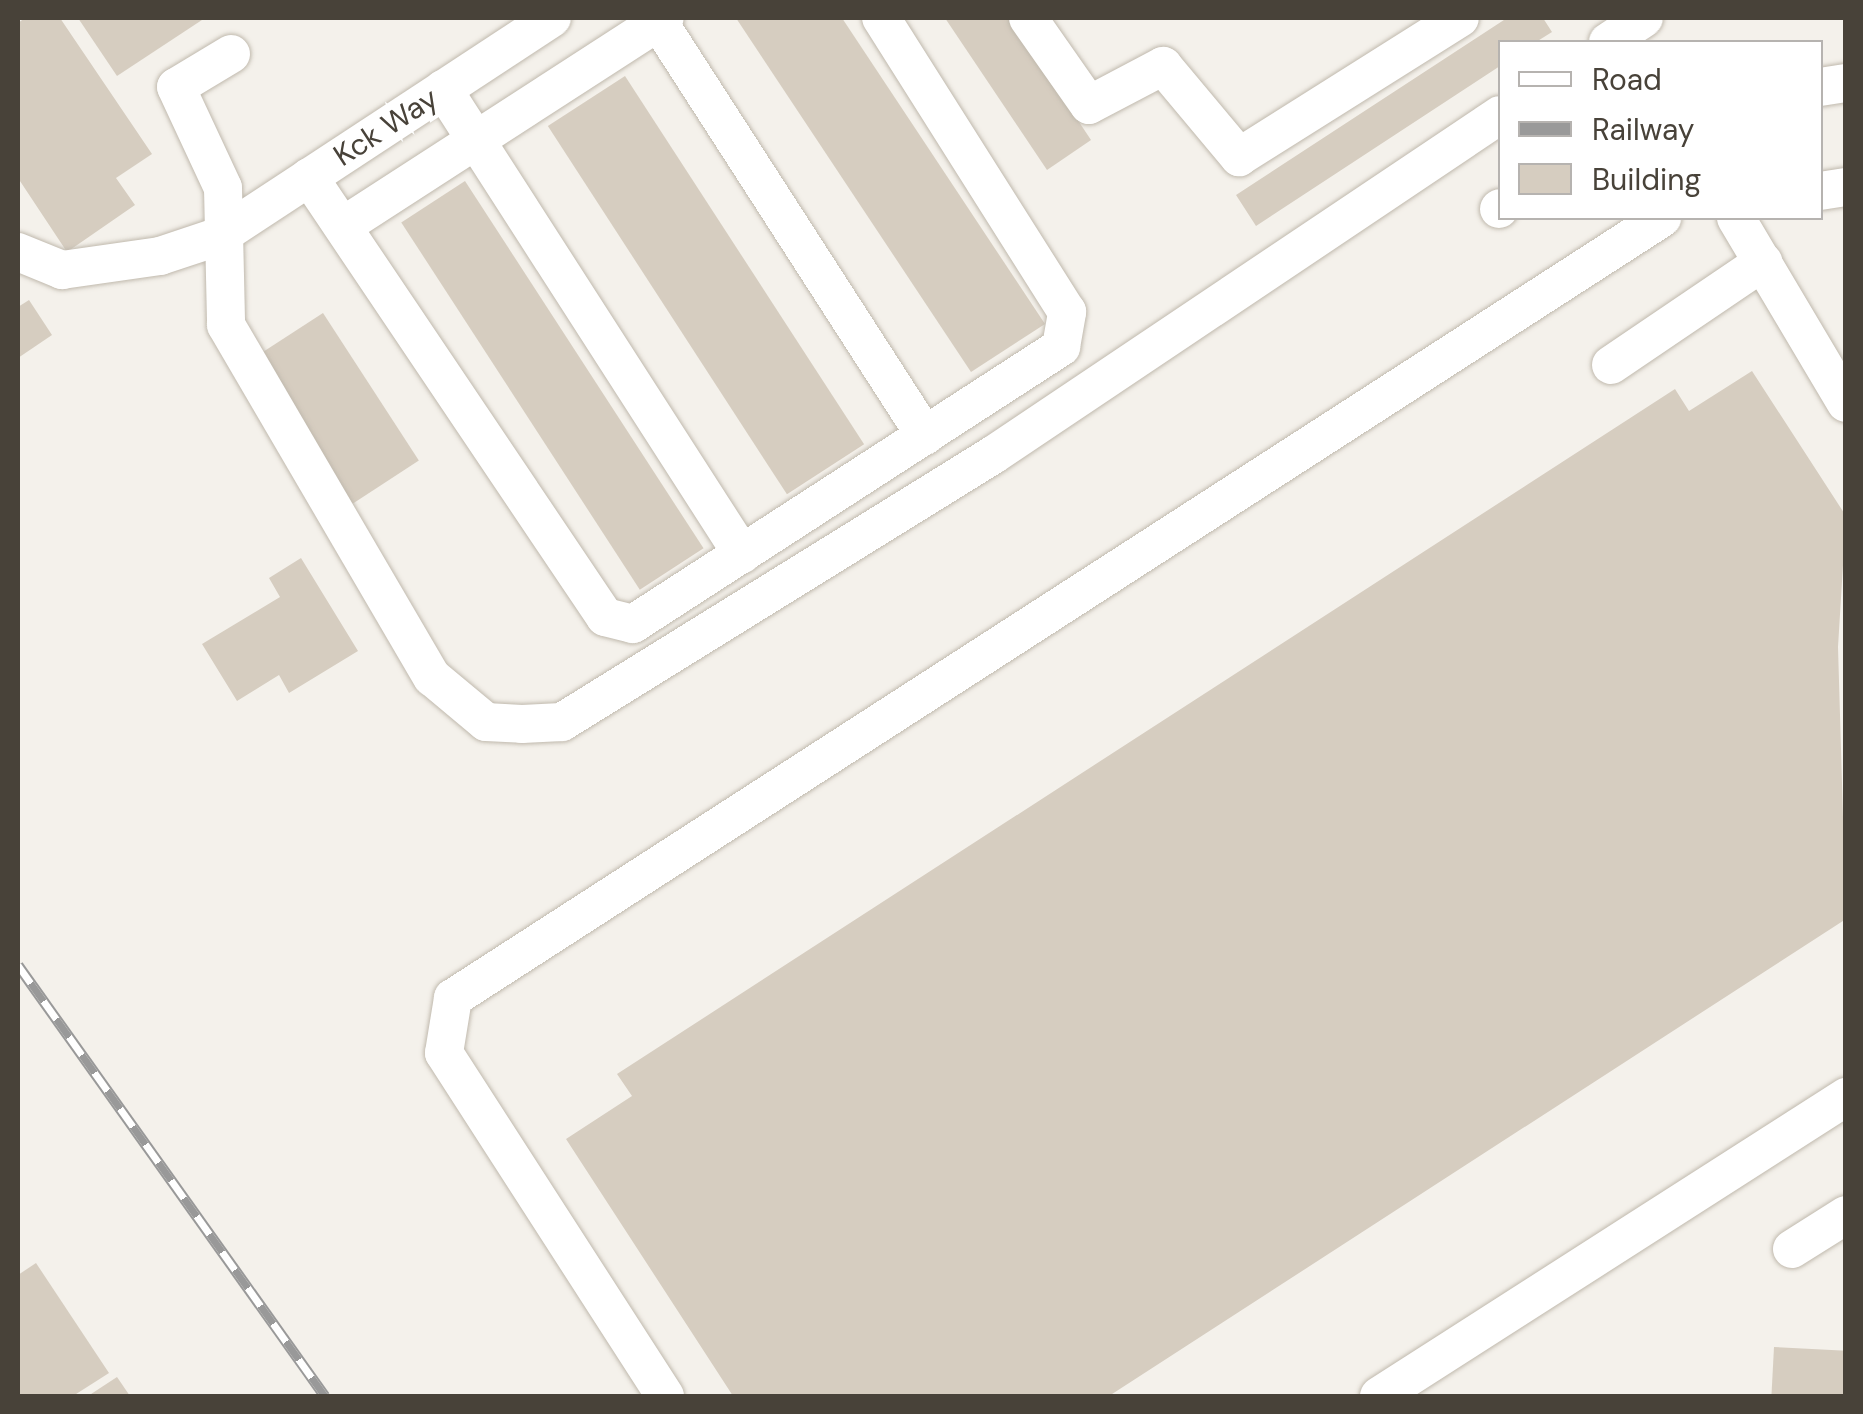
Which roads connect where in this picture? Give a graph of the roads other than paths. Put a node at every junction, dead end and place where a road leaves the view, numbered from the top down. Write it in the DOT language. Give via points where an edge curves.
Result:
graph roads {
  1 [pos="552,18"];
  2 [pos="881,18"];
  3 [pos="1028,18"];
  4 [pos="1460,18"];
  5 [pos="1644,18"];
  6 [pos="660,19"];
  7 [pos="1611,40"];
  8 [pos="231,54"];
  9 [pos="443,90"];
  10 [pos="1498,116"];
  11 [pos="475,139"];
  12 [pos="310,177"];
  13 [pos="1659,220"];
  14 [pos="1737,220"];
  15 [pos="342,226"];
  16 [pos="220,236"];
  17 [pos="18,252"];
  18 [pos="1763,262"];
  19 [pos="1611,365"];
  20 [pos="1846,403"];
  21 [pos="924,436"];
  22 [pos="742,554"];
  23 [pos="1846,1098"];
  24 [pos="1846,1215"];
  25 [pos="1792,1250"];
  26 [pos="666,1396"];
  27 [pos="1378,1396"];
  1 -- 9 [label="street, Kck Way"];
  2 -- 21 [label="street" via="1068,312 1061,347"];
  3 -- 4 [label="street" via="1090,105 1163,66 1239,157"];
  5 -- 7 [label="street"];
  6 -- 11 [label="street"];
  6 -- 21 [label="street"];
  8 -- 16 [label="street" via="176,87 222,188"];
  9 -- 11 [label="street"];
  9 -- 12 [label="street, Kck Way"];
  10 -- 16 [label="street" via="993,455 562,722 486,722 432,677 226,325"];
  11 -- 15 [label="street"];
  11 -- 22 [label="street"];
  12 -- 15 [label="street"];
  12 -- 16 [label="street, Kck Way"];
  13 -- 26 [label="street" via="453,998 444,1052"];
  14 -- 18 [label="street"];
  15 -- 22 [label="street" via="605,618 633,624"];
  16 -- 17 [label="street, Kck Way" via="160,256 62,270"];
  18 -- 19 [label="street"];
  18 -- 20 [label="street"];
  21 -- 22 [label="street"];
  23 -- 27 [label="street"];
  24 -- 25 [label="street"];
}
